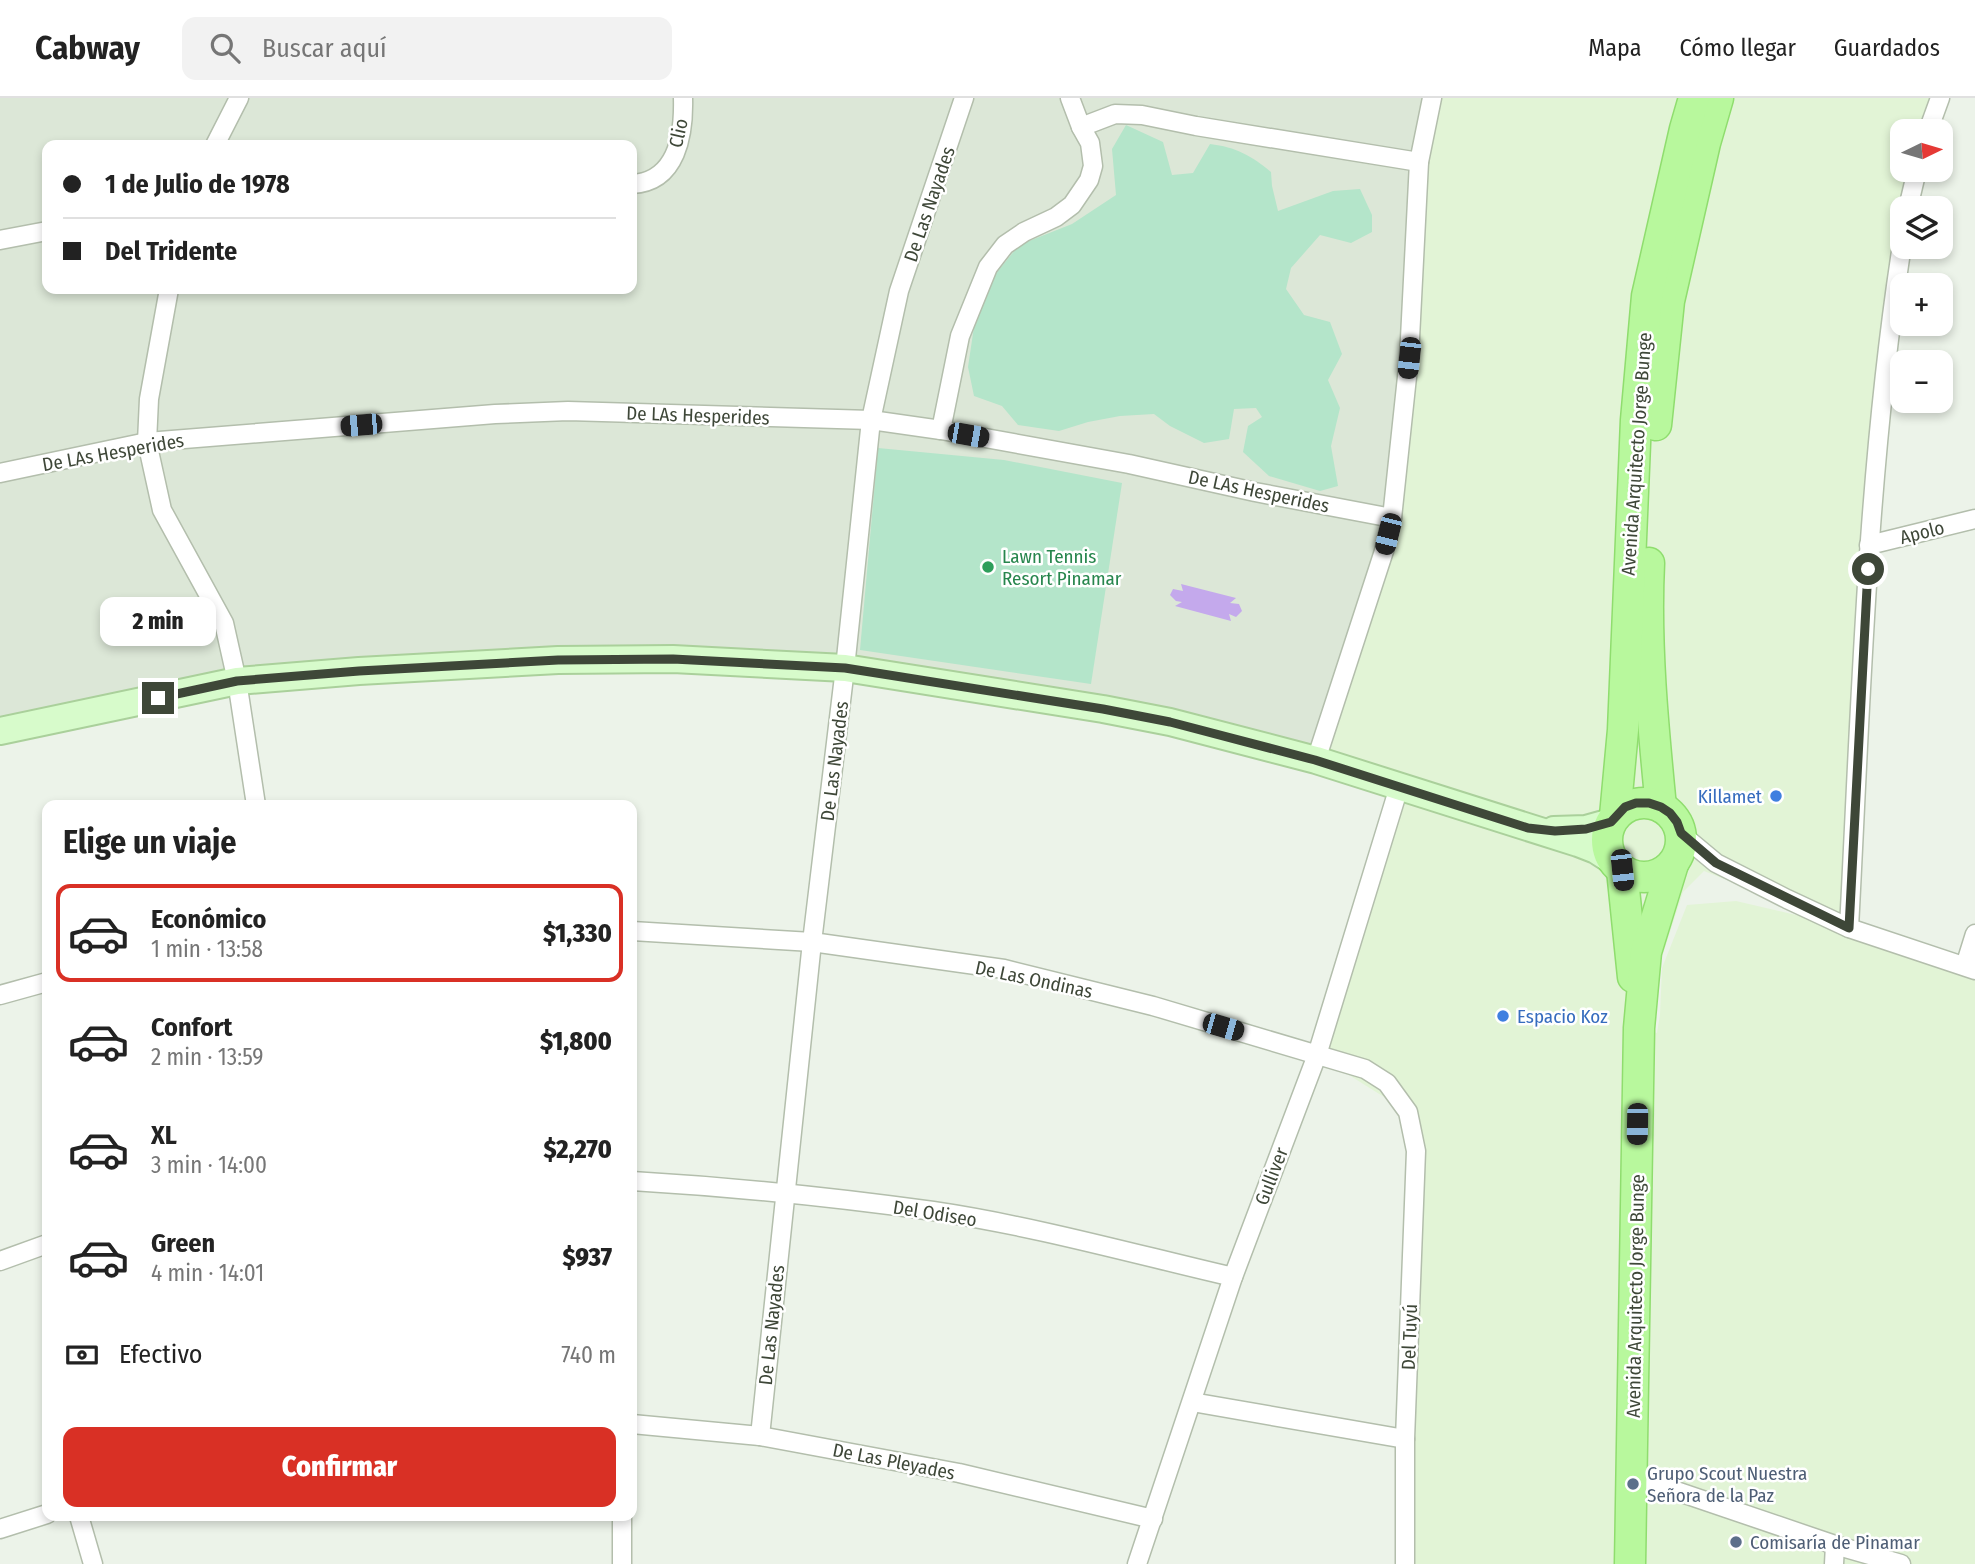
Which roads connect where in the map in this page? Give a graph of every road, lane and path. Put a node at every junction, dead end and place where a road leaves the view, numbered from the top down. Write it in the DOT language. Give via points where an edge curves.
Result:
graph roads {
  1 [pos="239,98"];
  2 [pos="683,98"];
  3 [pos="964,98"];
  4 [pos="1070,98"];
  5 [pos="1432,98"];
  6 [pos="1695,98"];
  7 [pos="1718,98"];
  8 [pos="1940,98"];
  9 [pos="1932,119"];
  10 [pos="1081,127"];
  11 [pos="218,140"];
  12 [pos="1419,162"];
  13 [pos="637,184"];
  14 [pos="42,232"];
  15 [pos="0,240"];
  16 [pos="1900,259"];
  17 [pos="168,294"];
  18 [pos="872,420"];
  19 [pos="941,430"];
  20 [pos="147,442"];
  21 [pos="0,473"];
  22 [pos="1392,518"];
  23 [pos="1975,519"];
  24 [pos="1869,545"];
  25 [pos="845,668"];
  26 [pos="237,681"];
  27 [pos="0,732"];
  28 [pos="1315,760"];
  29 [pos="1399,787"];
  30 [pos="255,800"];
  31 [pos="1661,807"];
  32 [pos="1613,819"];
  33 [pos="1528,828"];
  34 [pos="1681,833"];
  35 [pos="1672,864"];
  36 [pos="1617,865"];
  37 [pos="1849,928"];
  38 [pos="637,931"];
  39 [pos="1975,934"];
  40 [pos="812,942"];
  41 [pos="1970,968"];
  42 [pos="42,983"];
  43 [pos="0,995"];
  44 [pos="1639,1028"];
  45 [pos="1317,1055"];
  46 [pos="1408,1112"];
  47 [pos="637,1181"];
  48 [pos="785,1194"];
  49 [pos="42,1246"];
  50 [pos="0,1261"];
  51 [pos="1233,1277"];
  52 [pos="1192,1402"];
  53 [pos="637,1424"];
  54 [pos="760,1436"];
  55 [pos="1405,1439"];
  56 [pos="1632,1476"];
  57 [pos="42,1516"];
  58 [pos="1153,1519"];
  59 [pos="80,1521"];
  60 [pos="622,1521"];
  61 [pos="0,1529"];
  62 [pos="1835,1545"];
  63 [pos="93,1564"];
  64 [pos="622,1564"];
  65 [pos="1137,1564"];
  66 [pos="1405,1564"];
  67 [pos="1630,1564"];
  68 [pos="1834,1564"];
  69 [pos="1901,1564"];
  1 -- 11 [label="street"];
  2 -- 13 [label="street, Clio" via="679,145 668,166 657,177"];
  3 -- 18 [label="street, De Las Nayades" via="899,291"];
  4 -- 10 [label="street"];
  5 -- 12 [label="street"];
  6 -- 32 [label="main road, Avenida Arquitecto Jorge Bunge" via="1647,296 1636,420 1623,730"];
  7 -- 31 [label="main road, Avenida Arquitecto Jorge Bunge" via="1669,302 1655,433 1648,590"];
  8 -- 9 [label="street"];
  10 -- 12 [label="street" via="1115,114 1142,115"];
  10 -- 19 [label="street" via="1090,143 1093,166 1089,180 1072,205 1005,245 988,267 960,336"];
  12 -- 22 [label="street" via="1409,358"];
  14 -- 15 [label="street"];
  16 -- 24 [label="street"];
  17 -- 20 [label="street" via="149,400"];
  18 -- 19 [label="street, De LAs Hesperides"];
  18 -- 20 [label="street, De LAs Hesperides" via="544,412"];
  18 -- 25 [label="street, De Las Nayades"];
  19 -- 22 [label="street, De LAs Hesperides"];
  20 -- 21 [label="street, De LAs Hesperides"];
  20 -- 26 [label="street" via="162,510 224,623"];
  22 -- 28 [label="street"];
  23 -- 24 [label="street, Apolo"];
  24 -- 37 [label="street"];
  25 -- 26 [label="main road" via="673,659 558,660"];
  25 -- 28 [label="main road" via="1143,717"];
  25 -- 40 [label="street, De Las Nayades"];
  26 -- 27 [label="main road"];
  26 -- 30 [label="street"];
  28 -- 29 [label="main road"];
  29 -- 33 [label="main road"];
  29 -- 45 [label="street, Gulliver"];
  31 -- 32 [label="main road" via="1636,803"];
  31 -- 34 [label="main road" via="1677,822"];
  32 -- 33 [label="main road" via="1586,829"];
  32 -- 36 [label="main road" via="1606,842"];
  33 -- 36 [label="main road" via="1596,850"];
  34 -- 35 [label="main road"];
  34 -- 37 [label="street" via="1716,863"];
  35 -- 36 [label="main road" via="1664,872 1643,877"];
  35 -- 44 [label="main road, Avenida Arquitecto Jorge Bunge" via="1646,952"];
  36 -- 44 [label="main road, Avenida Arquitecto Jorge Bunge"];
  37 -- 41 [label="street"];
  38 -- 40 [label="street, De Las Ondinas"];
  39 -- 41 [label="street"];
  40 -- 45 [label="street, De Las Ondinas" via="1004,969 1153,1006"];
  40 -- 48 [label="street, De Las Nayades"];
  42 -- 43 [label="street"];
  44 -- 56 [label="main road, Avenida Arquitecto Jorge Bunge"];
  45 -- 46 [label="street, De Las Ondinas" via="1366,1069 1387,1083"];
  45 -- 51 [label="street, Gulliver"];
  46 -- 55 [label="street, Del Tuyú" via="1416,1150"];
  47 -- 48 [label="street, Del Odiseo"];
  48 -- 51 [label="street, Del Odiseo" via="934,1211 1016,1226"];
  48 -- 54 [label="street, De Las Nayades"];
  49 -- 50 [label="street"];
  51 -- 52 [label="street, Gulliver"];
  52 -- 55 [label="street"];
  52 -- 58 [label="street, Gulliver"];
  53 -- 54 [label="street, De Las Pleyades"];
  54 -- 58 [label="street, De Las Pleyades" via="959,1473"];
  55 -- 66 [label="street, Del Tuyú"];
  56 -- 62 [label="street"];
  56 -- 67 [label="main road, Avenida Arquitecto Jorge Bunge"];
  57 -- 61 [label="street"];
  58 -- 65 [label="street, Gulliver"];
  59 -- 63 [label="street"];
  60 -- 64 [label="street"];
  62 -- 68 [label="street"];
  62 -- 69 [label="street"];
}
